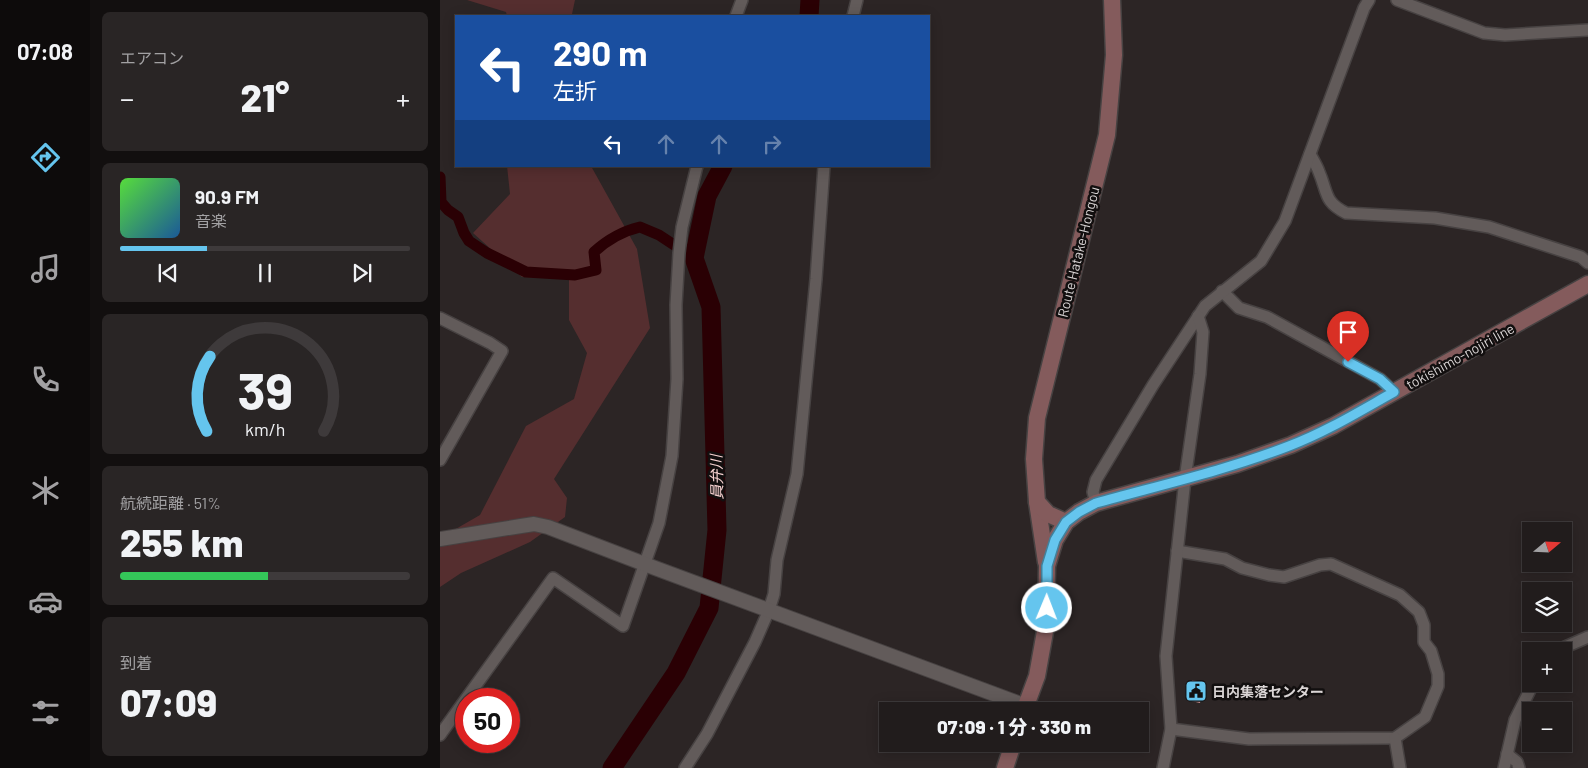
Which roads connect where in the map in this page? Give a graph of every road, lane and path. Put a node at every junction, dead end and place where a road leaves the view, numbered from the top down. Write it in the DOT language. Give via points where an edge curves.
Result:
graph roads {
  1 [pos="742,0"];
  2 [pos="857,0"];
  3 [pos="1112,0"];
  4 [pos="1369,0"];
  5 [pos="1397,0"];
  6 [pos="736,15"];
  7 [pos="852,15"];
  8 [pos="1588,30"];
  9 [pos="1310,154"];
  10 [pos="697,167"];
  11 [pos="824,167"];
  12 [pos="1588,263"];
  13 [pos="1588,284"];
  14 [pos="1222,291"];
  15 [pos="1198,316"];
  16 [pos="440,318"];
  17 [pos="1394,392"];
  18 [pos="440,460"];
  19 [pos="1185,479"];
  20 [pos="1037,502"];
  21 [pos="1096,503"];
  22 [pos="1066,522"];
  23 [pos="440,539"];
  24 [pos="1177,551"];
  25 [pos="650,566"];
  26 [pos="1047,566"];
  27 [pos="764,608"];
  28 [pos="1588,637"];
  29 [pos="1572,644"];
  30 [pos="1529,692"];
  31 [pos="1009,702"];
  32 [pos="1027,702"];
  33 [pos="1171,729"];
  34 [pos="440,735"];
  35 [pos="1395,738"];
  36 [pos="1010,752"];
  37 [pos="1507,754"];
  38 [pos="685,768"];
  39 [pos="1005,768"];
  40 [pos="1164,768"];
  41 [pos="1400,768"];
  42 [pos="1504,768"];
  43 [pos="1519,768"];
  1 -- 6 [label="street"];
  2 -- 7 [label="street"];
  3 -- 20 [label="main road, Route Hatake-Hongou" via="1114,55 1107,135 1037,418 1034,459"];
  4 -- 9 [label="street"];
  5 -- 8 [label="street" via="1484,33 1504,35"];
  9 -- 12 [label="street" via="1328,198 1335,208 1346,213 1435,218 1489,227 1581,257"];
  9 -- 14 [label="street" via="1284,222 1261,261"];
  10 -- 25 [label="street" via="679,253 672,456"];
  11 -- 27 [label="street" via="796,474 777,560 774,594"];
  13 -- 17 [label="main road, tokishimo-nojiri line"];
  14 -- 15 [label="street"];
  14 -- 17 [label="street" via="1239,308 1267,317 1380,379"];
  15 -- 19 [label="street" via="1203,332 1200,374"];
  15 -- 21 [label="street" via="1096,480 1092,492"];
  16 -- 18 [label="street" via="502,351"];
  17 -- 19 [label="main road, tokishimo-nojiri line" via="1291,445"];
  19 -- 21 [label="main road, tokishimo-nojiri line"];
  19 -- 24 [label="street"];
  20 -- 22 [label="main road" via="1048,514"];
  20 -- 26 [label="main road, Route Hatake-Hongou"];
  21 -- 22 [label="main road, tokishimo-nojiri line"];
  22 -- 26 [label="main road, tokishimo-nojiri line" via="1055,540"];
  23 -- 25 [label="street" via="534,524"];
  24 -- 33 [label="street" via="1166,656"];
  24 -- 35 [label="street" via="1225,559 1242,568 1284,577 1331,564 1400,595 1419,612 1424,625 1424,642 1431,651 1438,674 1438,686 1425,716"];
  25 -- 27 [label="street"];
  25 -- 34 [label="street" via="623,626 553,578"];
  26 -- 32 [label="main road, tokishimo-nojiri line" via="1046,626 1037,676"];
  27 -- 31 [label="street"];
  27 -- 38 [label="street" via="755,642 707,734"];
  28 -- 29 [label="street"];
  30 -- 37 [label="street" via="1515,720"];
  33 -- 35 [label="street" via="1257,739"];
  33 -- 40 [label="street"];
  35 -- 41 [label="street"];
  36 -- 39 [label="main road"];
  37 -- 42 [label="street"];
  37 -- 43 [label="street"];
}
